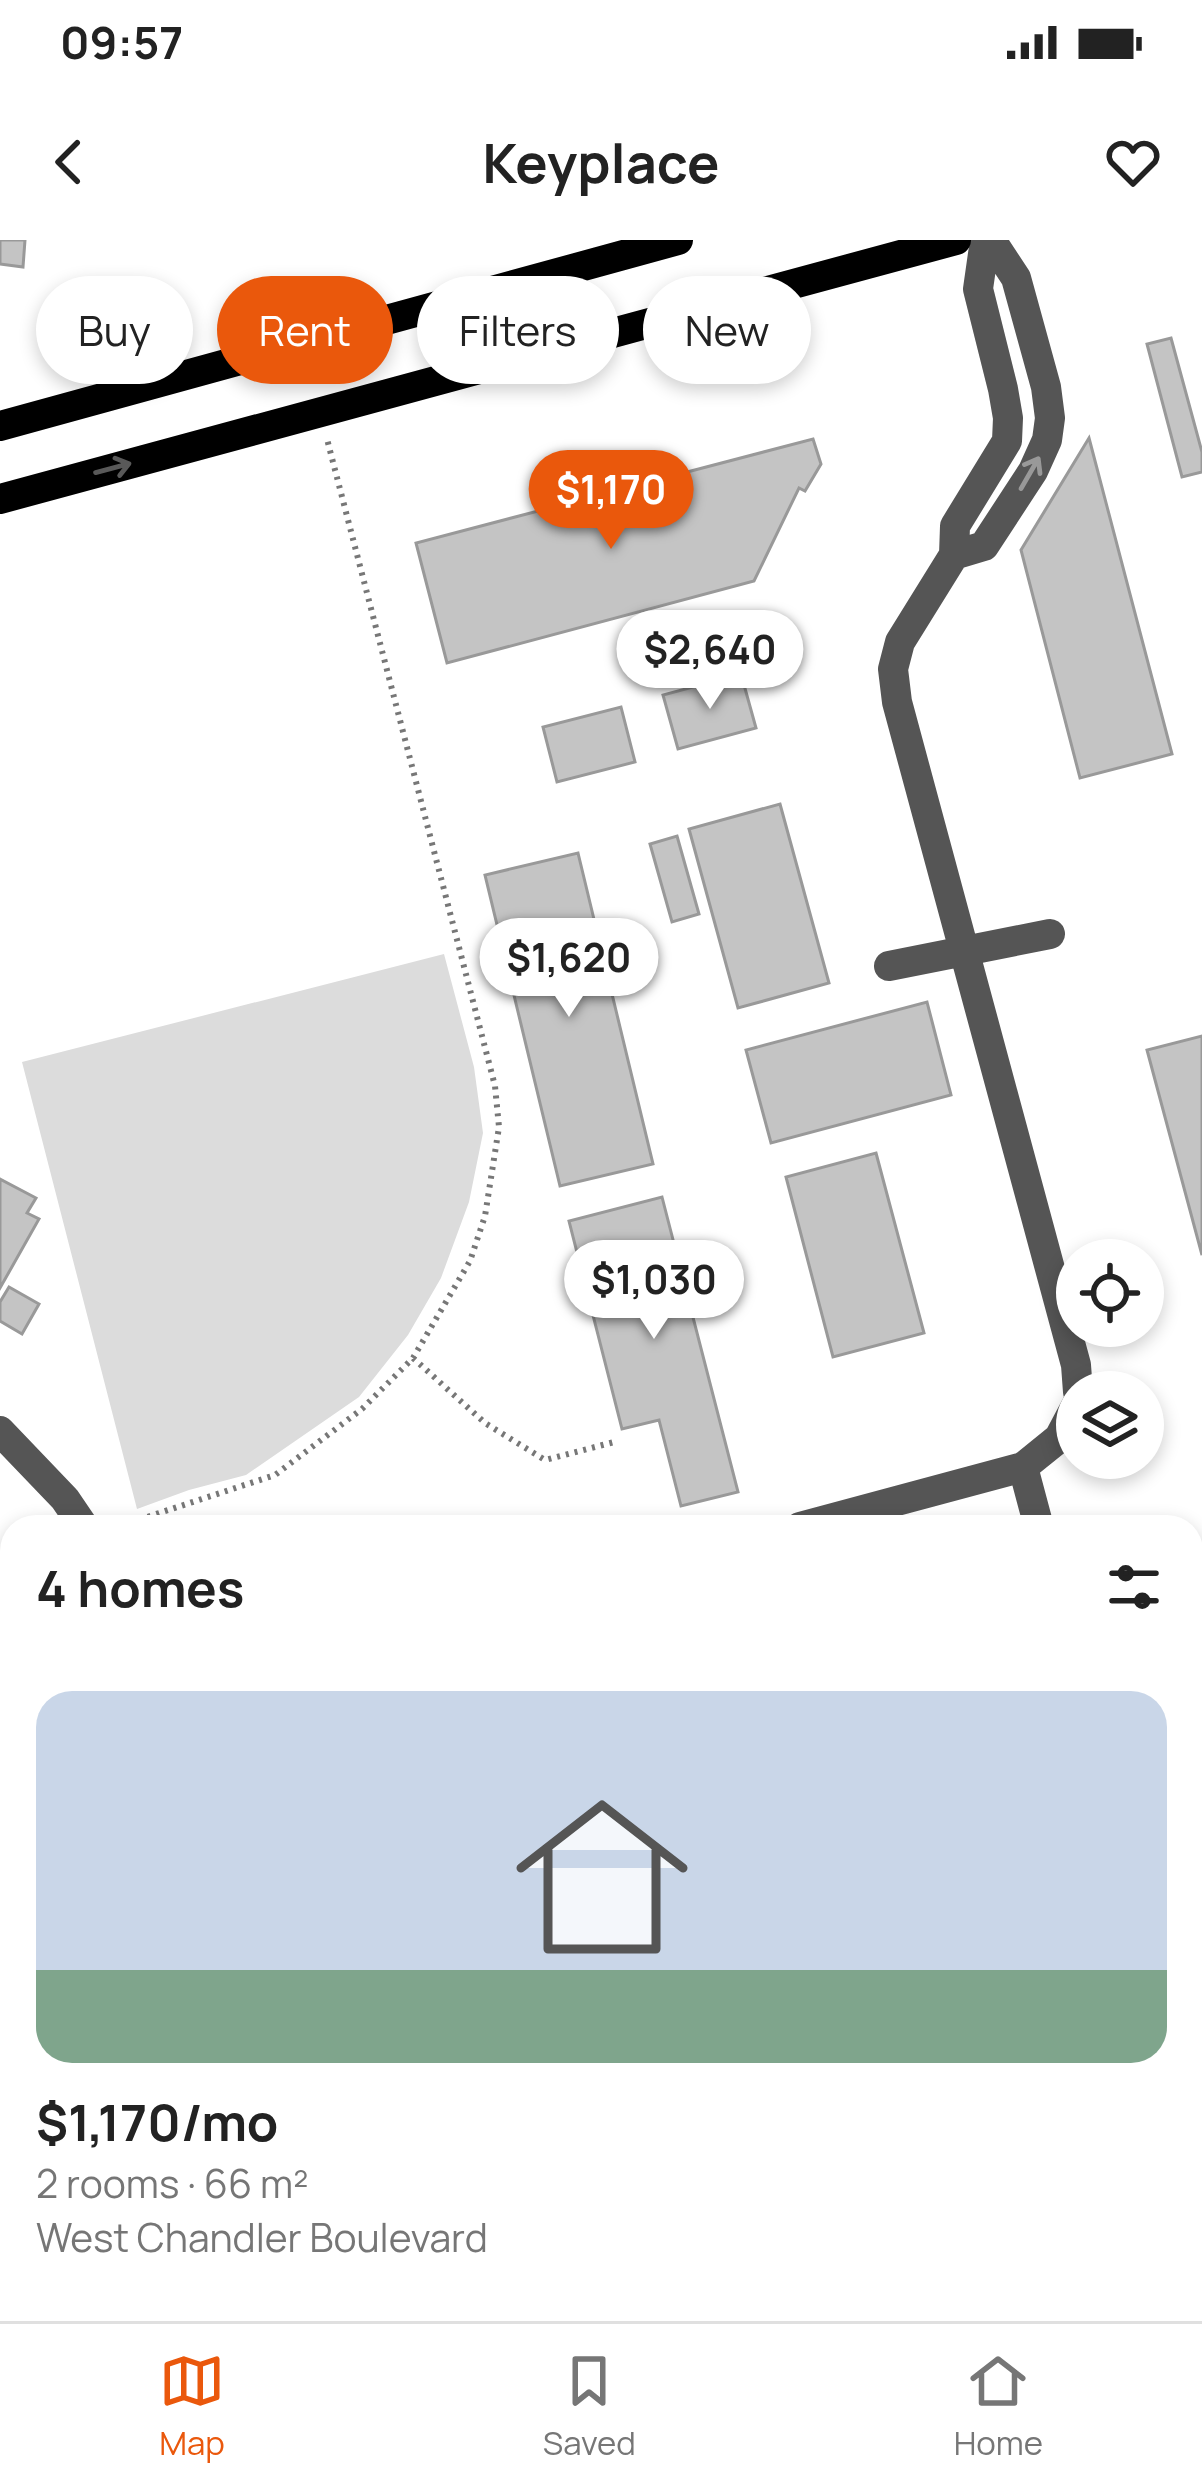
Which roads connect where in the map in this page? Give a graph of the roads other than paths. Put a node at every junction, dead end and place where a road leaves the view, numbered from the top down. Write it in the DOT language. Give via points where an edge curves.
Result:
graph roads {
  1 [pos="678,240"];
  2 [pos="956,240"];
  3 [pos="988,240"];
  4 [pos="0,426"];
  5 [pos="0,499"];
  6 [pos="954,555"];
  7 [pos="1050,934"];
  8 [pos="963,950"];
  9 [pos="889,966"];
  10 [pos="1076,1371"];
  11 [pos="0,1431"];
  12 [pos="1056,1440"];
  13 [pos="1023,1467"];
  14 [pos="76,1515"];
  15 [pos="845,1515"];
  16 [pos="1036,1515"];
  1 -- 4 [label="main road"];
  5 -- 2 [label="main road, one-way"];
  3 -- 6 [label="street" via="978,289 1003,388 1006,441 955,526"];
  6 -- 3 [label="street, one-way" via="984,546 1033,471 1050,418 1016,278"];
  6 -- 8 [label="street" via="893,669"];
  7 -- 8 [label="street"];
  8 -- 9 [label="street"];
  8 -- 10 [label="street"];
  11 -- 14 [label="street"];
  12 -- 13 [label="street"];
  13 -- 15 [label="street"];
  13 -- 16 [label="street"];
}
